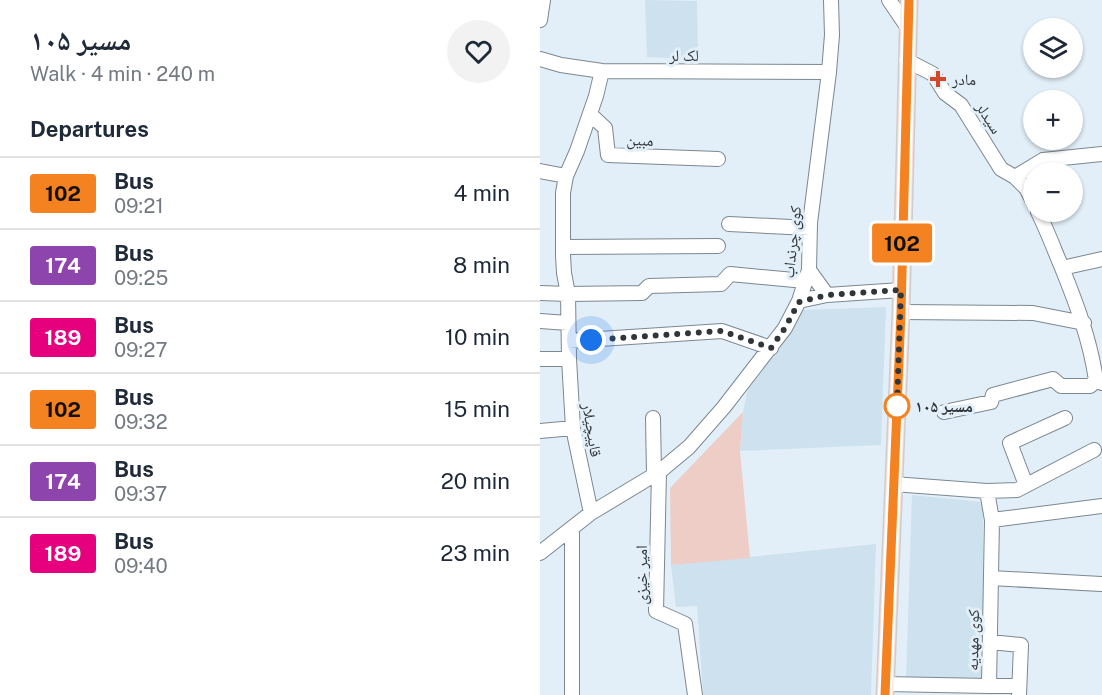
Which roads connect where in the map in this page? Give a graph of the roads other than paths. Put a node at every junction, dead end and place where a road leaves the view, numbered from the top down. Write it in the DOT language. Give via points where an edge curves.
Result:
graph roads {
  1 [pos="543,0"];
  2 [pos="831,0"];
  3 [pos="889,0"];
  4 [pos="909,0"];
  5 [pos="540,20"];
  6 [pos="908,28"];
  7 [pos="540,59"];
  8 [pos="906,60"];
  9 [pos="602,71"];
  10 [pos="829,72"];
  11 [pos="590,114"];
  12 [pos="1102,154"];
  13 [pos="718,159"];
  14 [pos="540,171"];
  15 [pos="566,176"];
  16 [pos="1015,177"];
  17 [pos="1023,185"];
  18 [pos="1042,222"];
  19 [pos="729,224"];
  20 [pos="810,228"];
  21 [pos="718,246"];
  22 [pos="563,247"];
  23 [pos="1102,259"];
  24 [pos="1062,268"];
  25 [pos="807,276"];
  26 [pos="901,290"];
  27 [pos="540,293"];
  28 [pos="568,294"];
  29 [pos="827,295"];
  30 [pos="799,302"];
  31 [pos="901,312"];
  32 [pos="540,321"];
  33 [pos="568,323"];
  34 [pos="1084,323"];
  35 [pos="569,341"];
  36 [pos="771,348"];
  37 [pos="540,359"];
  38 [pos="569,359"];
  39 [pos="1099,381"];
  40 [pos="944,412"];
  41 [pos="653,418"];
  42 [pos="1065,418"];
  43 [pos="573,428"];
  44 [pos="540,431"];
  45 [pos="1094,450"];
  46 [pos="656,473"];
  47 [pos="893,484"];
  48 [pos="1026,485"];
  49 [pos="987,491"];
  50 [pos="1102,506"];
  51 [pos="591,513"];
  52 [pos="992,520"];
  53 [pos="572,528"];
  54 [pos="540,553"];
  55 [pos="991,578"];
  56 [pos="1101,584"];
  57 [pos="990,642"];
  58 [pos="989,686"];
  59 [pos="885,690"];
  60 [pos="1019,690"];
  61 [pos="572,695"];
  62 [pos="695,695"];
  1 -- 5 [label="street"];
  2 -- 10 [label="street, کوی چرنداب"];
  3 -- 6 [label="street"];
  4 -- 6 [label="main road"];
  6 -- 8 [label="main road"];
  7 -- 9 [label="street, لک لر"];
  8 -- 16 [label="street, سیدلر" via="933,75 945,93 961,105 1001,169"];
  8 -- 26 [label="main road"];
  9 -- 10 [label="street, لک لر"];
  9 -- 11 [label="street, قاپیچیلار"];
  10 -- 20 [label="street, کوی چرنداب"];
  11 -- 13 [label="street, مبین" via="605,129 608,155"];
  11 -- 15 [label="street, قاپیچیلار"];
  12 -- 16 [label="street" via="1043,160"];
  14 -- 15 [label="street"];
  15 -- 22 [label="street, قاپیچیلار"];
  16 -- 17 [label="street, سیدلر"];
  18 -- 24 [label="street"];
  19 -- 20 [label="street"];
  20 -- 25 [label="street, کوی چرنداب"];
  21 -- 22 [label="street"];
  22 -- 28 [label="street, قاپیچیلار"];
  23 -- 24 [label="street"];
  24 -- 34 [label="street"];
  25 -- 28 [label="street" via="730,274 721,284 649,286 642,293"];
  25 -- 29 [label="street"];
  25 -- 30 [label="street, کوی چرنداب"];
  26 -- 29 [label="street"];
  26 -- 31 [label="main road"];
  27 -- 28 [label="street"];
  28 -- 33 [label="street, قاپیچیلار"];
  29 -- 30 [label="street"];
  30 -- 36 [label="street, کوی چرنداب"];
  31 -- 34 [label="street" via="1033,313"];
  31 -- 47 [label="main road"];
  32 -- 33 [label="street"];
  33 -- 35 [label="street, قاپیچیلار"];
  34 -- 39 [label="street"];
  35 -- 36 [label="street" via="722,331"];
  35 -- 38 [label="street, قاپیچیلار"];
  36 -- 46 [label="street, کوی چرنداب" via="689,447"];
  37 -- 38 [label="street"];
  38 -- 43 [label="street, قاپیچیلار"];
  39 -- 40 [label="street" via="1090,386 1060,386 1053,379 993,395 991,402"];
  41 -- 46 [label="street"];
  42 -- 48 [label="street" via="1010,443"];
  43 -- 44 [label="street"];
  43 -- 51 [label="street, قاپیچیلار"];
  45 -- 48 [label="street"];
  46 -- 51 [label="street, کوی چرنداب"];
  46 -- 62 [label="street, امیر خیزی" via="656,611 685,624"];
  47 -- 49 [label="street"];
  47 -- 59 [label="main road"];
  48 -- 49 [label="street" via="1017,490"];
  49 -- 52 [label="street, کوی ‌‌‌مهدیه"];
  50 -- 52 [label="street"];
  51 -- 53 [label="street, کوی چرنداب"];
  52 -- 55 [label="street, کوی ‌‌‌مهدیه"];
  53 -- 54 [label="street, کوی چرنداب"];
  53 -- 61 [label="street"];
  55 -- 56 [label="street"];
  55 -- 57 [label="street, کوی ‌‌‌مهدیه"];
  57 -- 58 [label="street, کوی ‌‌‌مهدیه"];
  57 -- 60 [label="street" via="1020,645"];
  58 -- 59 [label="street, کوی ‌‌‌مهدیه"];
  58 -- 60 [label="street"];
}
